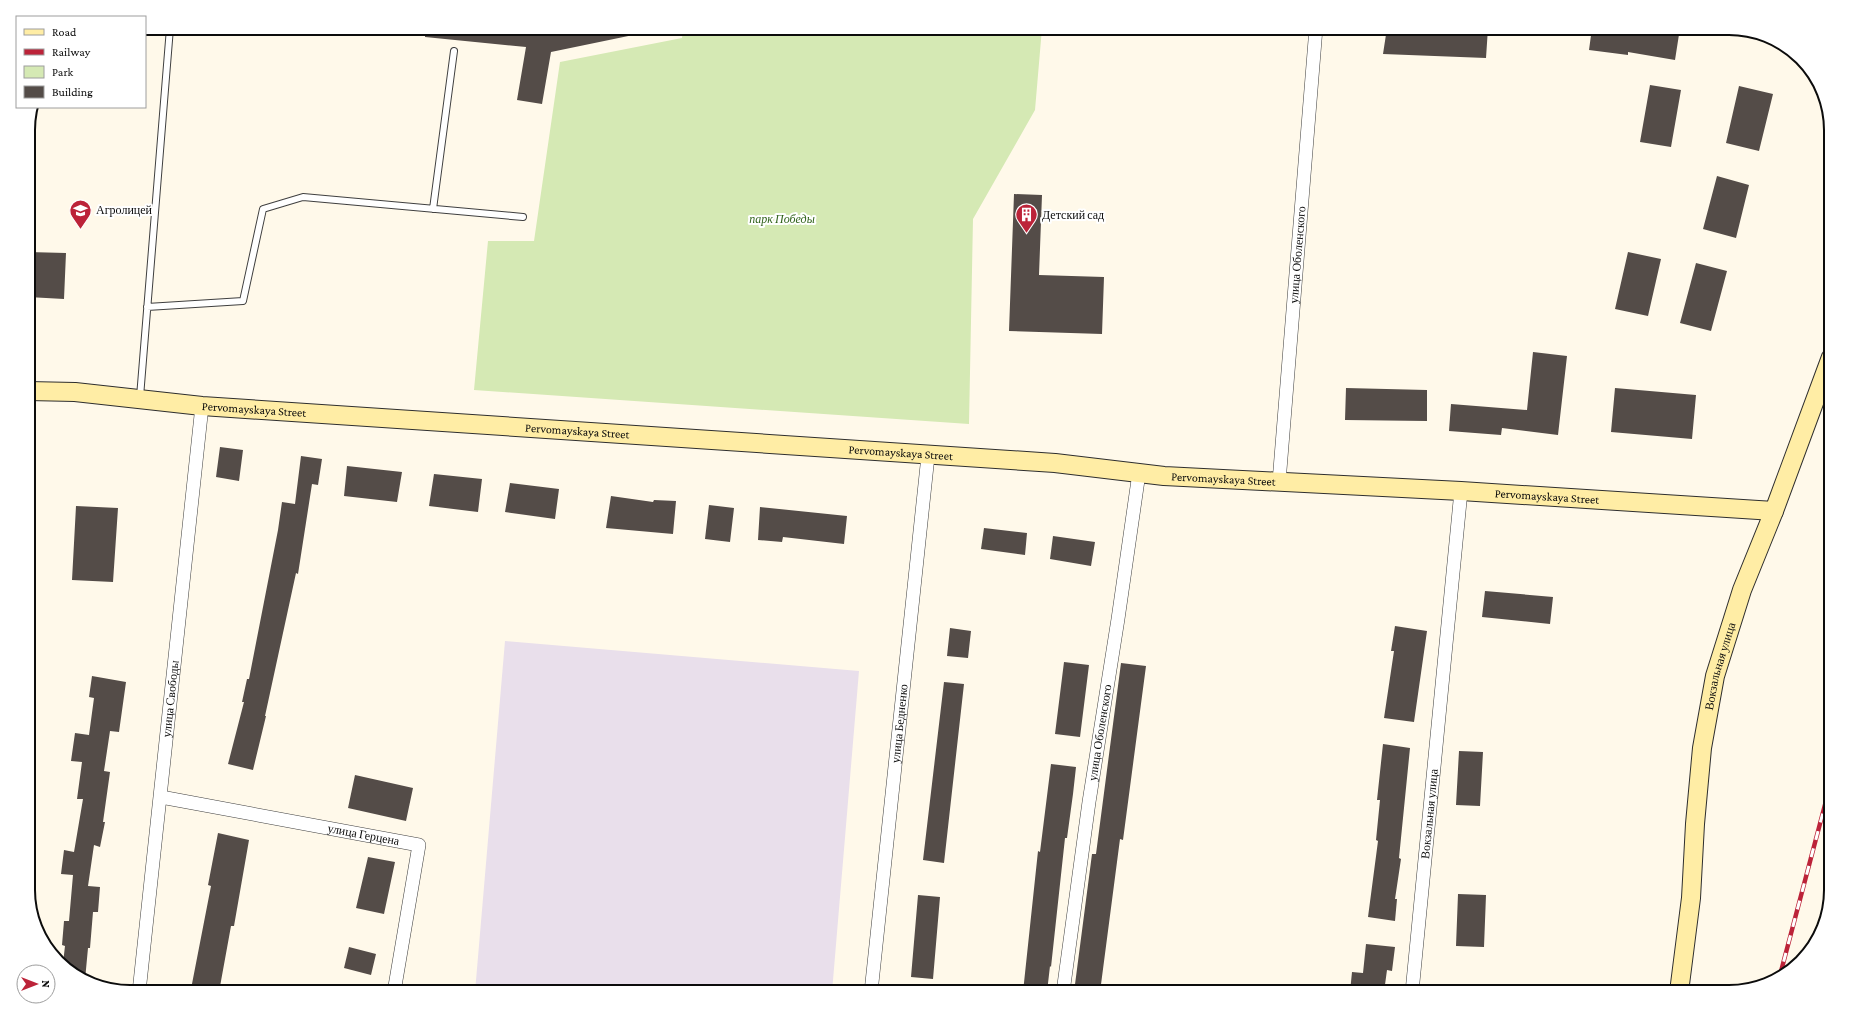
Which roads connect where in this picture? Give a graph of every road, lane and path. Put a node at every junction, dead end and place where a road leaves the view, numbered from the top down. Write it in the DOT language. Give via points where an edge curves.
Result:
graph roads {
  1 [pos="169,35"];
  2 [pos="1315,35"];
  3 [pos="454,51"];
  4 [pos="433,209"];
  5 [pos="522,217"];
  6 [pos="147,308"];
  7 [pos="1824,376"];
  8 [pos="35,391"];
  9 [pos="139,399"];
  10 [pos="202,406"];
  11 [pos="928,456"];
  12 [pos="1139,473"];
  13 [pos="1279,482"];
  14 [pos="1461,491"];
  15 [pos="1774,511"];
  16 [pos="161,797"];
  17 [pos="140,985"];
  18 [pos="395,985"];
  19 [pos="872,985"];
  20 [pos="1064,985"];
  21 [pos="1413,985"];
  22 [pos="1680,985"];
  1 -- 6 [label="lane"];
  2 -- 13 [label="street, улица Оболенского"];
  3 -- 4 [label="lane"];
  4 -- 5 [label="lane"];
  4 -- 6 [label="lane" via="303,197 263,209 243,301"];
  6 -- 9 [label="lane"];
  7 -- 15 [label="main road, Вокзальная улица"];
  8 -- 9 [label="main road, Pervomayskaya Street" via="75,392"];
  9 -- 10 [label="main road, Pervomayskaya Street"];
  10 -- 11 [label="main road, Pervomayskaya Street"];
  10 -- 16 [label="street, улица Свободы"];
  11 -- 12 [label="main road, Pervomayskaya Street" via="1055,464"];
  11 -- 19 [label="street, улица Бедненко"];
  12 -- 13 [label="main road, Pervomayskaya Street"];
  12 -- 20 [label="street, улица Оболенского"];
  13 -- 14 [label="main road, Pervomayskaya Street"];
  14 -- 15 [label="main road, Pervomayskaya Street"];
  14 -- 21 [label="street, Вокзальная улица"];
  15 -- 22 [label="main road, Вокзальная улица" via="1742,590 1715,676 1702,748 1691,898"];
  16 -- 17 [label="street, улица Свободы"];
  16 -- 18 [label="street, улица Герцена" via="419,844"];
}
